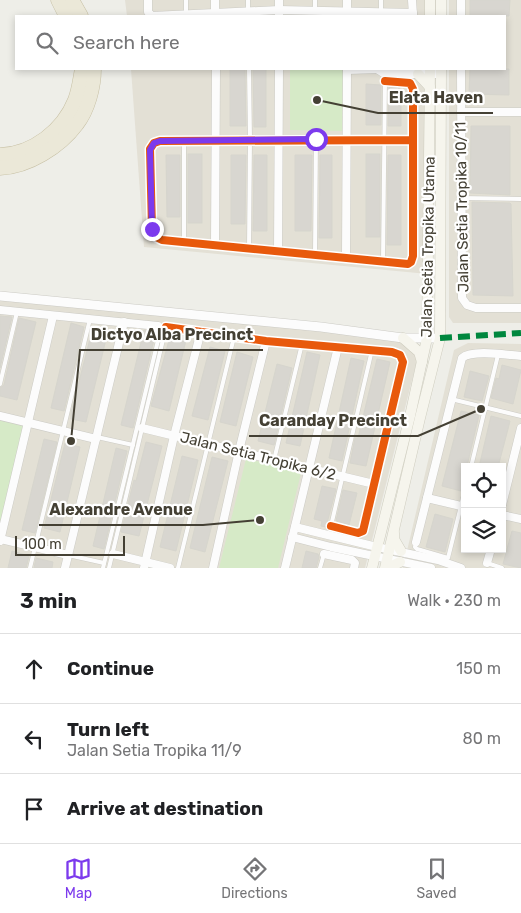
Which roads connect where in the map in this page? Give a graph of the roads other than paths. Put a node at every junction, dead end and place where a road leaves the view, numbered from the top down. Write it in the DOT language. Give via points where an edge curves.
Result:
graph roads {
  1 [pos="58,0"];
  2 [pos="72,0"];
  3 [pos="148,0"];
  4 [pos="186,0"];
  5 [pos="215,0"];
  6 [pos="248,0"];
  7 [pos="279,0"];
  8 [pos="315,0"];
  9 [pos="347,0"];
  10 [pos="382,0"];
  11 [pos="412,0"];
  12 [pos="430,0"];
  13 [pos="441,0"];
  14 [pos="460,0"];
  15 [pos="315,10"];
  16 [pos="279,13"];
  17 [pos="347,13"];
  18 [pos="215,14"];
  19 [pos="248,14"];
  20 [pos="381,14"];
  21 [pos="413,14"];
  22 [pos="66,15"];
  23 [pos="80,15"];
  24 [pos="151,15"];
  25 [pos="186,15"];
  26 [pos="200,15"];
  27 [pos="430,15"];
  28 [pos="441,15"];
  29 [pos="461,15"];
  30 [pos="82,70"];
  31 [pos="94,70"];
  32 [pos="216,70"];
  33 [pos="249,70"];
  34 [pos="279,70"];
  35 [pos="348,70"];
  36 [pos="379,70"];
  37 [pos="461,70"];
  38 [pos="400,71"];
  39 [pos="430,71"];
  40 [pos="441,71"];
  41 [pos="418,74"];
  42 [pos="385,81"];
  43 [pos="430,87"];
  44 [pos="461,112"];
  45 [pos="521,112"];
  46 [pos="250,139"];
  47 [pos="316,139"];
  48 [pos="347,139"];
  49 [pos="384,139"];
  50 [pos="216,140"];
  51 [pos="279,140"];
  52 [pos="412,140"];
  53 [pos="184,141"];
  54 [pos="0,155"];
  55 [pos="0,168"];
  56 [pos="461,198"];
  57 [pos="521,199"];
  58 [pos="184,242"];
  59 [pos="215,245"];
  60 [pos="249,248"];
  61 [pos="278,252"];
  62 [pos="315,254"];
  63 [pos="346,258"];
  64 [pos="383,261"];
  65 [pos="0,296"];
  66 [pos="521,308"];
  67 [pos="0,310"];
  68 [pos="17,312"];
  69 [pos="53,316"];
  70 [pos="90,319"];
  71 [pos="124,322"];
  72 [pos="162,326"];
  73 [pos="201,331"];
  74 [pos="234,336"];
  75 [pos="404,338"];
  76 [pos="428,338"];
  77 [pos="440,338"];
  78 [pos="266,341"];
  79 [pos="302,344"];
  80 [pos="338,347"];
  81 [pos="372,350"];
  82 [pos="498,355"];
  83 [pos="521,356"];
  84 [pos="422,363"];
  85 [pos="0,384"];
  86 [pos="451,400"];
  87 [pos="485,408"];
  88 [pos="0,416"];
  89 [pos="521,416"];
  90 [pos="27,423"];
  91 [pos="142,428"];
  92 [pos="521,428"];
  93 [pos="62,431"];
  94 [pos="174,436"];
  95 [pos="96,438"];
  96 [pos="207,444"];
  97 [pos="132,445"];
  98 [pos="239,451"];
  99 [pos="274,460"];
  100 [pos="472,463"];
  101 [pos="309,468"];
  102 [pos="343,476"];
  103 [pos="374,484"];
  104 [pos="506,489"];
  105 [pos="426,498"];
  106 [pos="461,506"];
  107 [pos="462,508"];
  108 [pos="506,516"];
  109 [pos="521,519"];
  110 [pos="331,526"];
  111 [pos="295,527"];
  112 [pos="394,532"];
  113 [pos="292,537"];
  114 [pos="0,539"];
  115 [pos="344,539"];
  116 [pos="416,542"];
  117 [pos="35,547"];
  118 [pos="341,549"];
  119 [pos="376,552"];
  120 [pos="490,553"];
  121 [pos="113,554"];
  122 [pos="324,554"];
  123 [pos="415,554"];
  124 [pos="68,555"];
  125 [pos="401,557"];
  126 [pos="388,561"];
  127 [pos="354,564"];
  128 [pos="412,564"];
  129 [pos="487,564"];
  130 [pos="145,565"];
  131 [pos="103,566"];
  132 [pos="30,568"];
  133 [pos="64,568"];
  134 [pos="109,568"];
  135 [pos="170,568"];
  136 [pos="178,568"];
  137 [pos="213,568"];
  138 [pos="285,568"];
  139 [pos="320,568"];
  140 [pos="372,568"];
  141 [pos="431,568"];
  142 [pos="461,568"];
  143 [pos="502,568"];
  1 -- 22 [label="highway"];
  2 -- 23 [label="highway"];
  3 -- 24 [label="street"];
  4 -- 25 [label="lane"];
  5 -- 18 [label="street"];
  6 -- 19 [label="lane"];
  7 -- 16 [label="street"];
  8 -- 15 [label="lane"];
  9 -- 17 [label="street"];
  10 -- 20 [label="lane"];
  11 -- 21 [label="street"];
  12 -- 27 [label="main road"];
  13 -- 28 [label="main road"];
  14 -- 29 [label="street"];
  15 -- 16 [label="street"];
  15 -- 17 [label="street"];
  16 -- 19 [label="street"];
  17 -- 20 [label="street"];
  18 -- 19 [label="street"];
  18 -- 26 [label="street"];
  20 -- 21 [label="street"];
  30 -- 54 [label="highway" via="75,99 52,134 30,148"];
  31 -- 55 [label="highway" via="88,102 77,124 60,143 35,159"];
  32 -- 50 [label="street"];
  33 -- 46 [label="lane"];
  34 -- 51 [label="street"];
  35 -- 48 [label="street"];
  36 -- 38 [label="street" via="385,74"];
  37 -- 44 [label="street, Jalan Setia Tropika 10/11"];
  38 -- 41 [label="street"];
  39 -- 40 [label="street"];
  39 -- 41 [label="street"];
  39 -- 43 [label="main road, Jalan Setia Tropika Utama"];
  40 -- 77 [label="main road, Jalan Setia Tropika Utama"];
  41 -- 43 [label="main road"];
  42 -- 49 [label="lane"];
  42 -- 52 [label="street" via="412,85"];
  43 -- 76 [label="main road, Jalan Setia Tropika Utama"];
  44 -- 45 [label="street"];
  44 -- 56 [label="street, Jalan Setia Tropika 10/11"];
  46 -- 50 [label="street"];
  46 -- 51 [label="street"];
  46 -- 60 [label="lane"];
  47 -- 48 [label="street"];
  47 -- 51 [label="street"];
  47 -- 62 [label="lane"];
  48 -- 49 [label="street"];
  48 -- 63 [label="street"];
  49 -- 52 [label="street"];
  49 -- 64 [label="lane"];
  50 -- 53 [label="street"];
  50 -- 59 [label="street"];
  51 -- 61 [label="street"];
  52 -- 64 [label="street" via="411,262"];
  53 -- 58 [label="lane"];
  53 -- 58 [label="street" via="160,141 154,143 150,150 152,229 159,239"];
  56 -- 57 [label="lane"];
  56 -- 66 [label="street, Jalan Setia Tropika 10/11" via="462,298 467,305 476,308"];
  58 -- 59 [label="street"];
  59 -- 60 [label="street"];
  60 -- 61 [label="street"];
  61 -- 62 [label="street"];
  62 -- 63 [label="street"];
  63 -- 64 [label="street"];
  65 -- 75 [label="street"];
  67 -- 68 [label="street"];
  68 -- 69 [label="street"];
  68 -- 85 [label="lane"];
  69 -- 70 [label="street"];
  69 -- 90 [label="street"];
  70 -- 71 [label="street"];
  70 -- 93 [label="lane"];
  71 -- 72 [label="street"];
  71 -- 95 [label="street"];
  72 -- 73 [label="street"];
  72 -- 91 [label="lane"];
  72 -- 97 [label="lane"];
  73 -- 74 [label="street"];
  73 -- 94 [label="street"];
  74 -- 78 [label="street"];
  74 -- 96 [label="lane"];
  75 -- 76 [label="street"];
  75 -- 84 [label="main road" via="419,352"];
  76 -- 77 [label="street"];
  76 -- 84 [label="main road, Jalan Setia Tropika Utama"];
  77 -- 112 [label="main road, Jalan Setia Tropika Utama"];
  78 -- 79 [label="street"];
  78 -- 98 [label="street"];
  79 -- 80 [label="street"];
  79 -- 99 [label="lane"];
  80 -- 81 [label="street"];
  80 -- 101 [label="street"];
  81 -- 102 [label="lane"];
  81 -- 103 [label="street" via="396,352 403,362"];
  82 -- 83 [label="street"];
  82 -- 86 [label="street" via="466,354 460,361"];
  82 -- 87 [label="lane"];
  84 -- 119 [label="main road, Jalan Setia Tropika Utama"];
  86 -- 87 [label="lane"];
  86 -- 105 [label="street"];
  87 -- 89 [label="lane"];
  87 -- 100 [label="lane"];
  88 -- 90 [label="street"];
  90 -- 93 [label="street"];
  90 -- 114 [label="street"];
  91 -- 94 [label="street, Jalan Setia Tropika 6/2"];
  91 -- 121 [label="lane"];
  92 -- 104 [label="street"];
  93 -- 95 [label="street"];
  93 -- 117 [label="lane"];
  94 -- 96 [label="street, Jalan Setia Tropika 6/2"];
  94 -- 130 [label="street"];
  95 -- 97 [label="lane"];
  95 -- 124 [label="street"];
  96 -- 98 [label="street, Jalan Setia Tropika 6/2"];
  96 -- 136 [label="lane"];
  97 -- 131 [label="lane"];
  98 -- 99 [label="street, Jalan Setia Tropika 6/2"];
  98 -- 137 [label="street"];
  99 -- 101 [label="street, Jalan Setia Tropika 6/2"];
  101 -- 102 [label="street, Jalan Setia Tropika 6/2"];
  101 -- 111 [label="street"];
  102 -- 103 [label="street, Jalan Setia Tropika 6/2"];
  102 -- 110 [label="lane"];
  103 -- 110 [label="street" via="362,532"];
  105 -- 106 [label="street"];
  105 -- 116 [label="street"];
  107 -- 116 [label="lane" via="448,558 417,549"];
  108 -- 109 [label="street"];
  111 -- 113 [label="street"];
  111 -- 115 [label="street"];
  112 -- 125 [label="main road"];
  112 -- 126 [label="main road, Jalan Setia Tropika Utama"];
  113 -- 118 [label="street"];
  113 -- 138 [label="street"];
  114 -- 117 [label="street"];
  115 -- 118 [label="street"];
  115 -- 119 [label="street"];
  117 -- 124 [label="street"];
  117 -- 132 [label="lane"];
  118 -- 119 [label="street"];
  119 -- 126 [label="street"];
  119 -- 140 [label="main road, Jalan Setia Tropika Utama"];
  120 -- 129 [label="street"];
  121 -- 130 [label="street"];
  121 -- 134 [label="lane"];
  122 -- 127 [label="street"];
  122 -- 139 [label="lane"];
  123 -- 125 [label="street"];
  123 -- 128 [label="street"];
  123 -- 142 [label="street"];
  124 -- 131 [label="lane"];
  124 -- 133 [label="street"];
  125 -- 126 [label="main road"];
  125 -- 126 [label="street"];
  125 -- 128 [label="street"];
  128 -- 141 [label="street"];
  129 -- 143 [label="lane"];
  130 -- 135 [label="street"];
}
